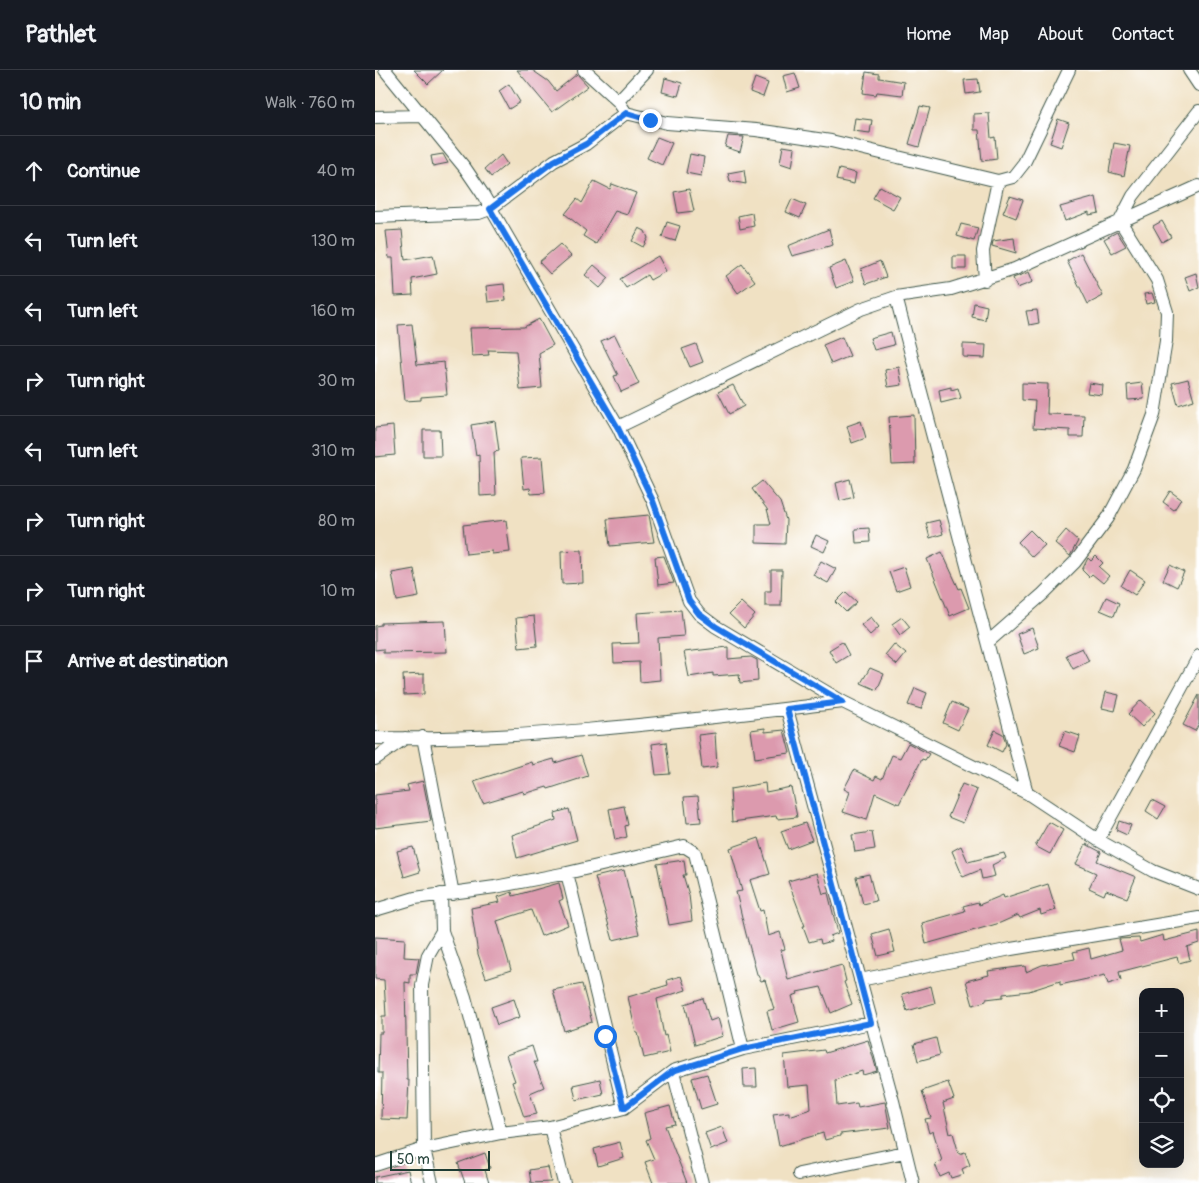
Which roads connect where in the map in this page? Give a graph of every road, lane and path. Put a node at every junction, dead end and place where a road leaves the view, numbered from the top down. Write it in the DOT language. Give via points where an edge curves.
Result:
graph roads {
  1 [pos="385,70"];
  2 [pos="584,70"];
  3 [pos="647,70"];
  4 [pos="1069,70"];
  5 [pos="1189,70"];
  6 [pos="1199,85"];
  7 [pos="618,101"];
  8 [pos="1199,111"];
  9 [pos="626,113"];
  10 [pos="420,116"];
  11 [pos="375,117"];
  12 [pos="998,180"];
  13 [pos="1199,186"];
  14 [pos="490,209"];
  15 [pos="375,217"];
  16 [pos="1120,221"];
  17 [pos="985,280"];
  18 [pos="896,297"];
  19 [pos="618,428"];
  20 [pos="988,642"];
  21 [pos="1199,656"];
  22 [pos="843,702"];
  23 [pos="787,709"];
  24 [pos="423,737"];
  25 [pos="375,738"];
  26 [pos="405,738"];
  27 [pos="375,759"];
  28 [pos="1027,793"];
  29 [pos="1098,840"];
  30 [pos="567,873"];
  31 [pos="1199,889"];
  32 [pos="447,894"];
  33 [pos="375,910"];
  34 [pos="1199,918"];
  35 [pos="442,931"];
  36 [pos="860,980"];
  37 [pos="871,1023"];
  38 [pos="743,1049"];
  39 [pos="673,1071"];
  40 [pos="624,1108"];
  41 [pos="550,1127"];
  42 [pos="501,1133"];
  43 [pos="424,1149"];
  44 [pos="905,1152"];
  45 [pos="375,1165"];
  46 [pos="799,1174"];
  47 [pos="432,1183"];
  48 [pos="564,1183"];
  49 [pos="702,1183"];
  50 [pos="913,1183"];
  1 -- 10 [label="street"];
  2 -- 7 [label="street"];
  3 -- 7 [label="street"];
  4 -- 12 [label="street" via="1024,163 1013,177"];
  5 -- 6 [label="street"];
  7 -- 9 [label="street"];
  8 -- 16 [label="street" via="1133,196"];
  9 -- 12 [label="street" via="667,123 756,130 831,141"];
  9 -- 14 [label="street"];
  10 -- 11 [label="street"];
  10 -- 14 [label="street" via="465,168"];
  12 -- 17 [label="street" via="983,251"];
  13 -- 16 [label="street"];
  14 -- 15 [label="street" via="469,213"];
  14 -- 19 [label="street"];
  16 -- 17 [label="street"];
  16 -- 20 [label="street" via="1157,280 1167,312 1166,341 1154,415 1134,470 1108,518 1075,562"];
  17 -- 18 [label="street"];
  18 -- 19 [label="street" via="861,308"];
  18 -- 20 [label="street"];
  19 -- 22 [label="street" via="653,501 689,601 699,614"];
  20 -- 28 [label="street"];
  21 -- 29 [label="street"];
  22 -- 23 [label="street"];
  22 -- 28 [label="street"];
  23 -- 24 [label="street" via="574,730"];
  23 -- 36 [label="street"];
  24 -- 26 [label="street"];
  24 -- 32 [label="street"];
  25 -- 26 [label="street"];
  26 -- 27 [label="street"];
  28 -- 29 [label="street"];
  29 -- 31 [label="street" via="1153,871"];
  30 -- 32 [label="street"];
  30 -- 38 [label="street" via="684,846 691,848 695,853"];
  30 -- 40 [label="street"];
  32 -- 33 [label="street" via="415,898"];
  32 -- 35 [label="street"];
  34 -- 36 [label="street" via="1011,949"];
  35 -- 42 [label="street" via="465,997"];
  35 -- 43 [label="street" via="429,955 423,985"];
  36 -- 37 [label="street"];
  37 -- 38 [label="street"];
  37 -- 44 [label="street"];
  38 -- 39 [label="street"];
  39 -- 40 [label="street"];
  39 -- 49 [label="street"];
  40 -- 41 [label="street"];
  41 -- 42 [label="street"];
  41 -- 48 [label="street"];
  42 -- 43 [label="street"];
  43 -- 45 [label="street"];
  43 -- 47 [label="street"];
  44 -- 46 [label="street"];
  44 -- 50 [label="street"];
}
